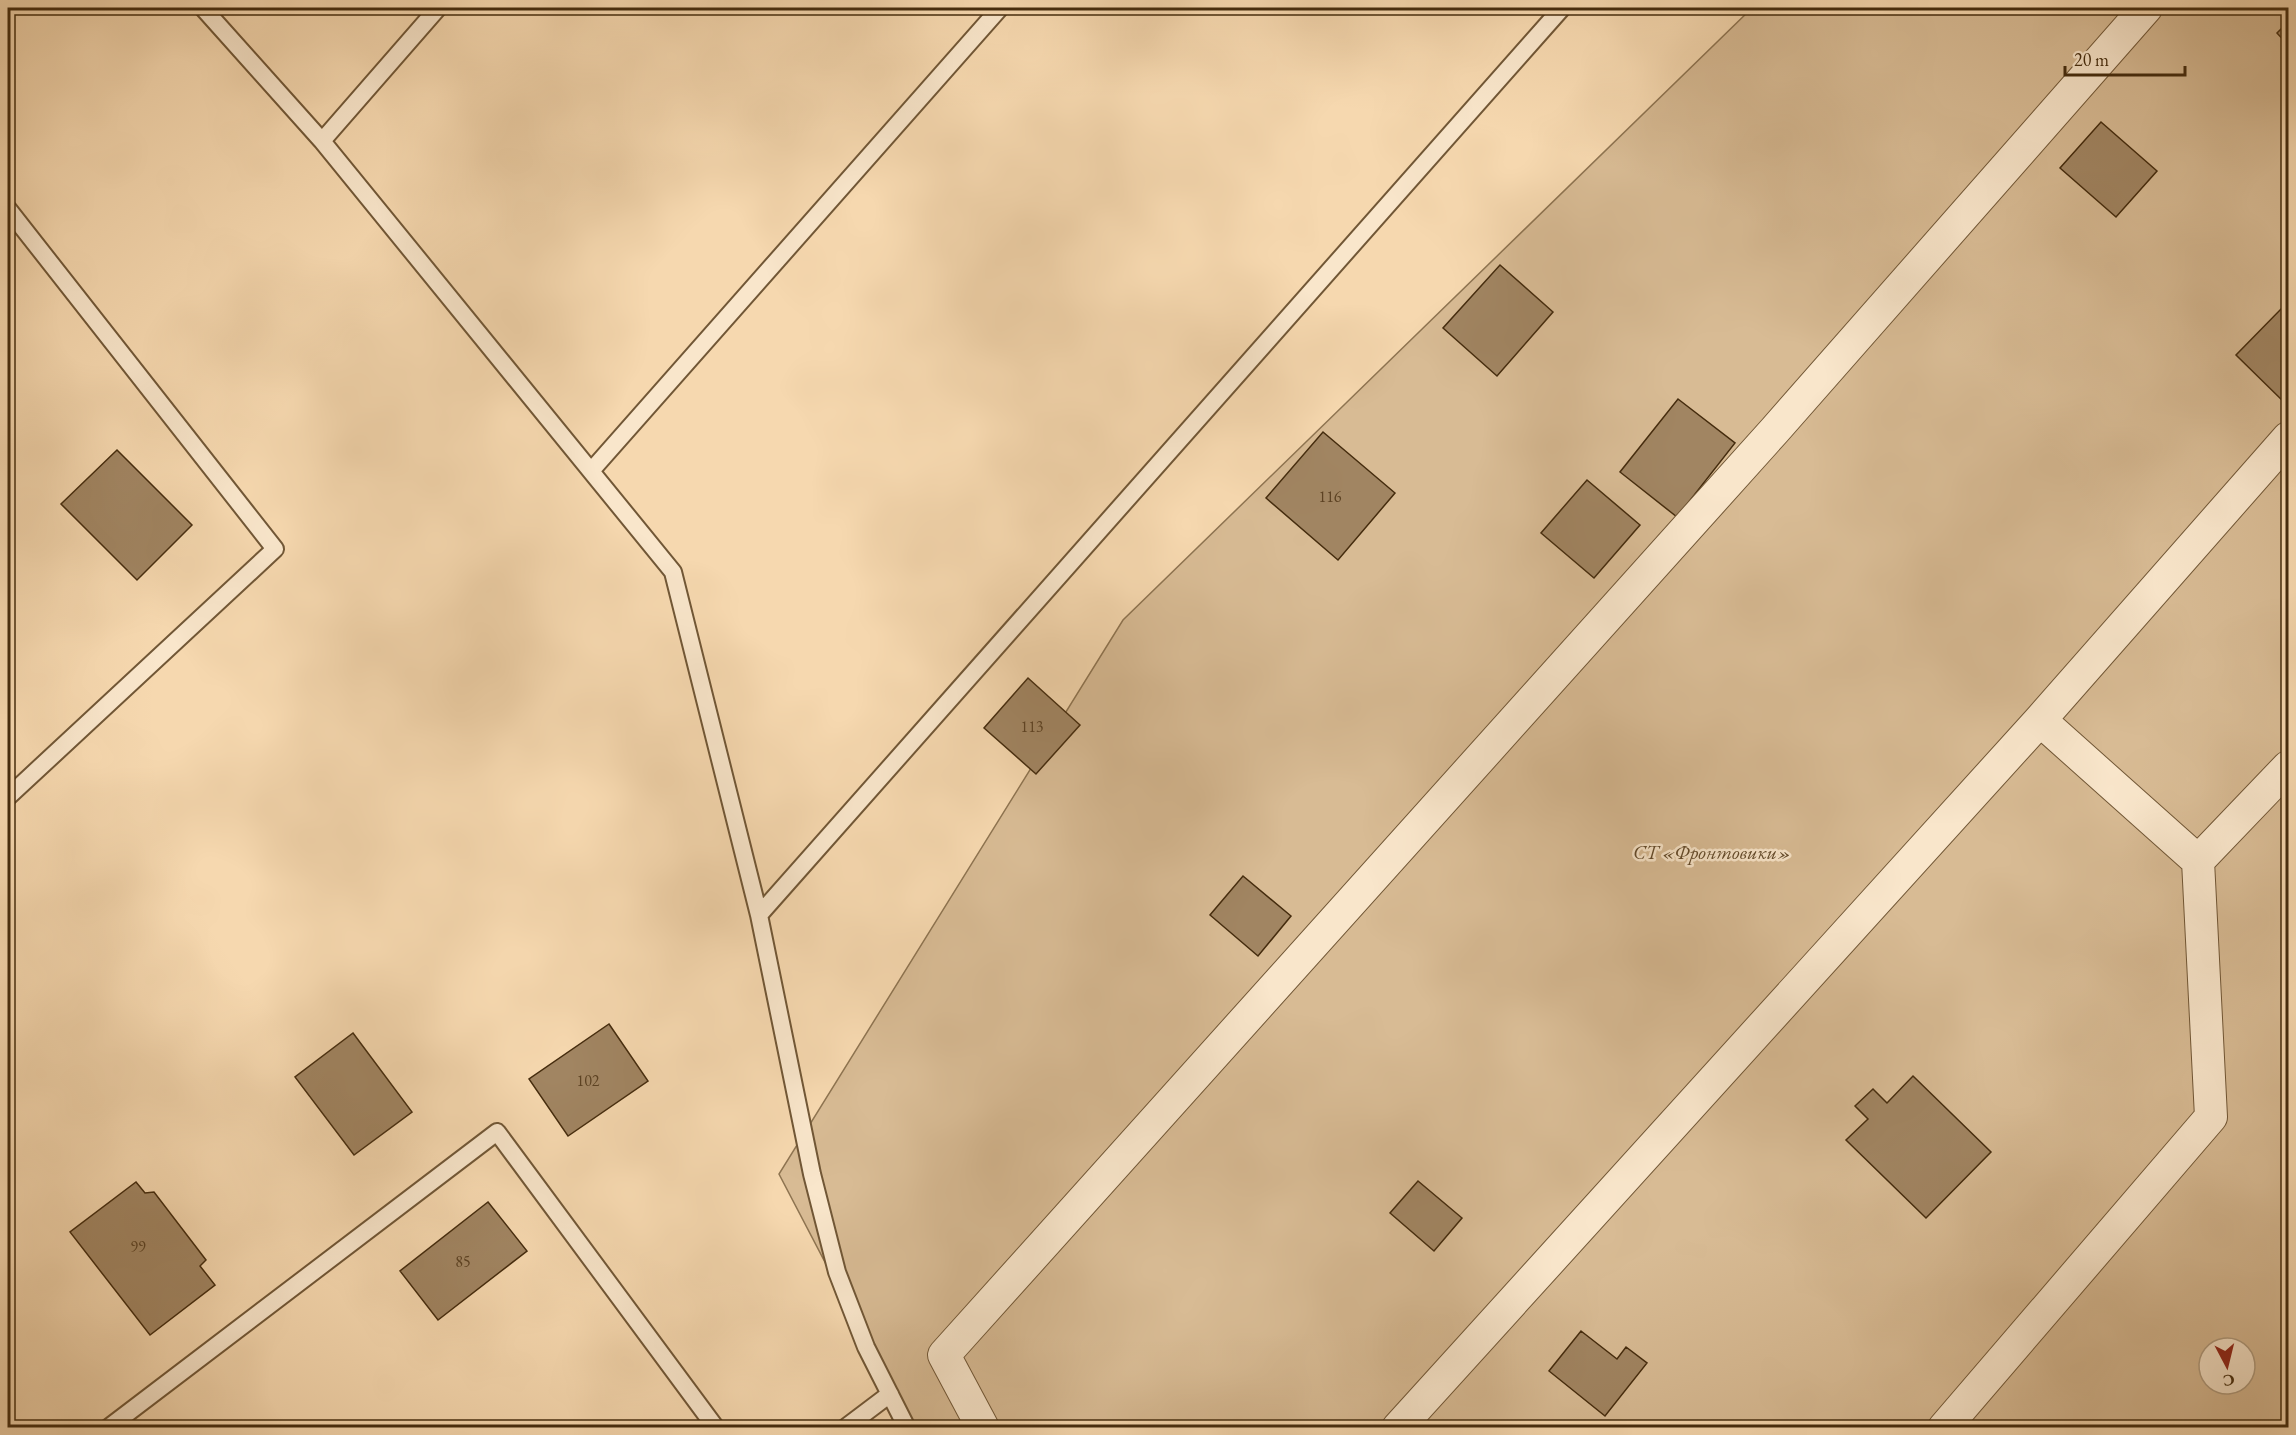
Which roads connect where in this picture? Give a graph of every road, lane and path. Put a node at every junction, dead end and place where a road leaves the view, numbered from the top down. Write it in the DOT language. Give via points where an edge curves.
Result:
graph roads {
  1 [pos="203,8"];
  2 [pos="438,8"];
  3 [pos="1000,8"];
  4 [pos="1562,8"];
  5 [pos="2146,8"];
  6 [pos="322,141"];
  7 [pos="8,209"];
  8 [pos="2289,438"];
  9 [pos="591,471"];
  10 [pos="2040,720"];
  11 [pos="2289,767"];
  12 [pos="8,797"];
  13 [pos="2198,861"];
  14 [pos="759,915"];
  15 [pos="890,1394"];
  16 [pos="108,1428"];
  17 [pos="716,1428"];
  18 [pos="844,1428"];
  19 [pos="907,1428"];
  20 [pos="983,1428"];
  21 [pos="1398,1428"];
  22 [pos="1944,1428"];
  1 -- 6 [label="lane"];
  2 -- 6 [label="lane"];
  3 -- 9 [label="lane"];
  4 -- 14 [label="lane"];
  5 -- 20 [label="street" via="1775,430 944,1355"];
  6 -- 9 [label="lane"];
  7 -- 12 [label="lane" via="275,549"];
  8 -- 10 [label="street"];
  9 -- 14 [label="lane" via="673,572"];
  10 -- 13 [label="street"];
  10 -- 21 [label="street"];
  11 -- 13 [label="street"];
  13 -- 22 [label="street" via="2211,1117"];
  14 -- 15 [label="lane" via="812,1174 837,1272 866,1347"];
  15 -- 18 [label="lane"];
  15 -- 19 [label="lane"];
  16 -- 17 [label="lane" via="497,1132"];
}
